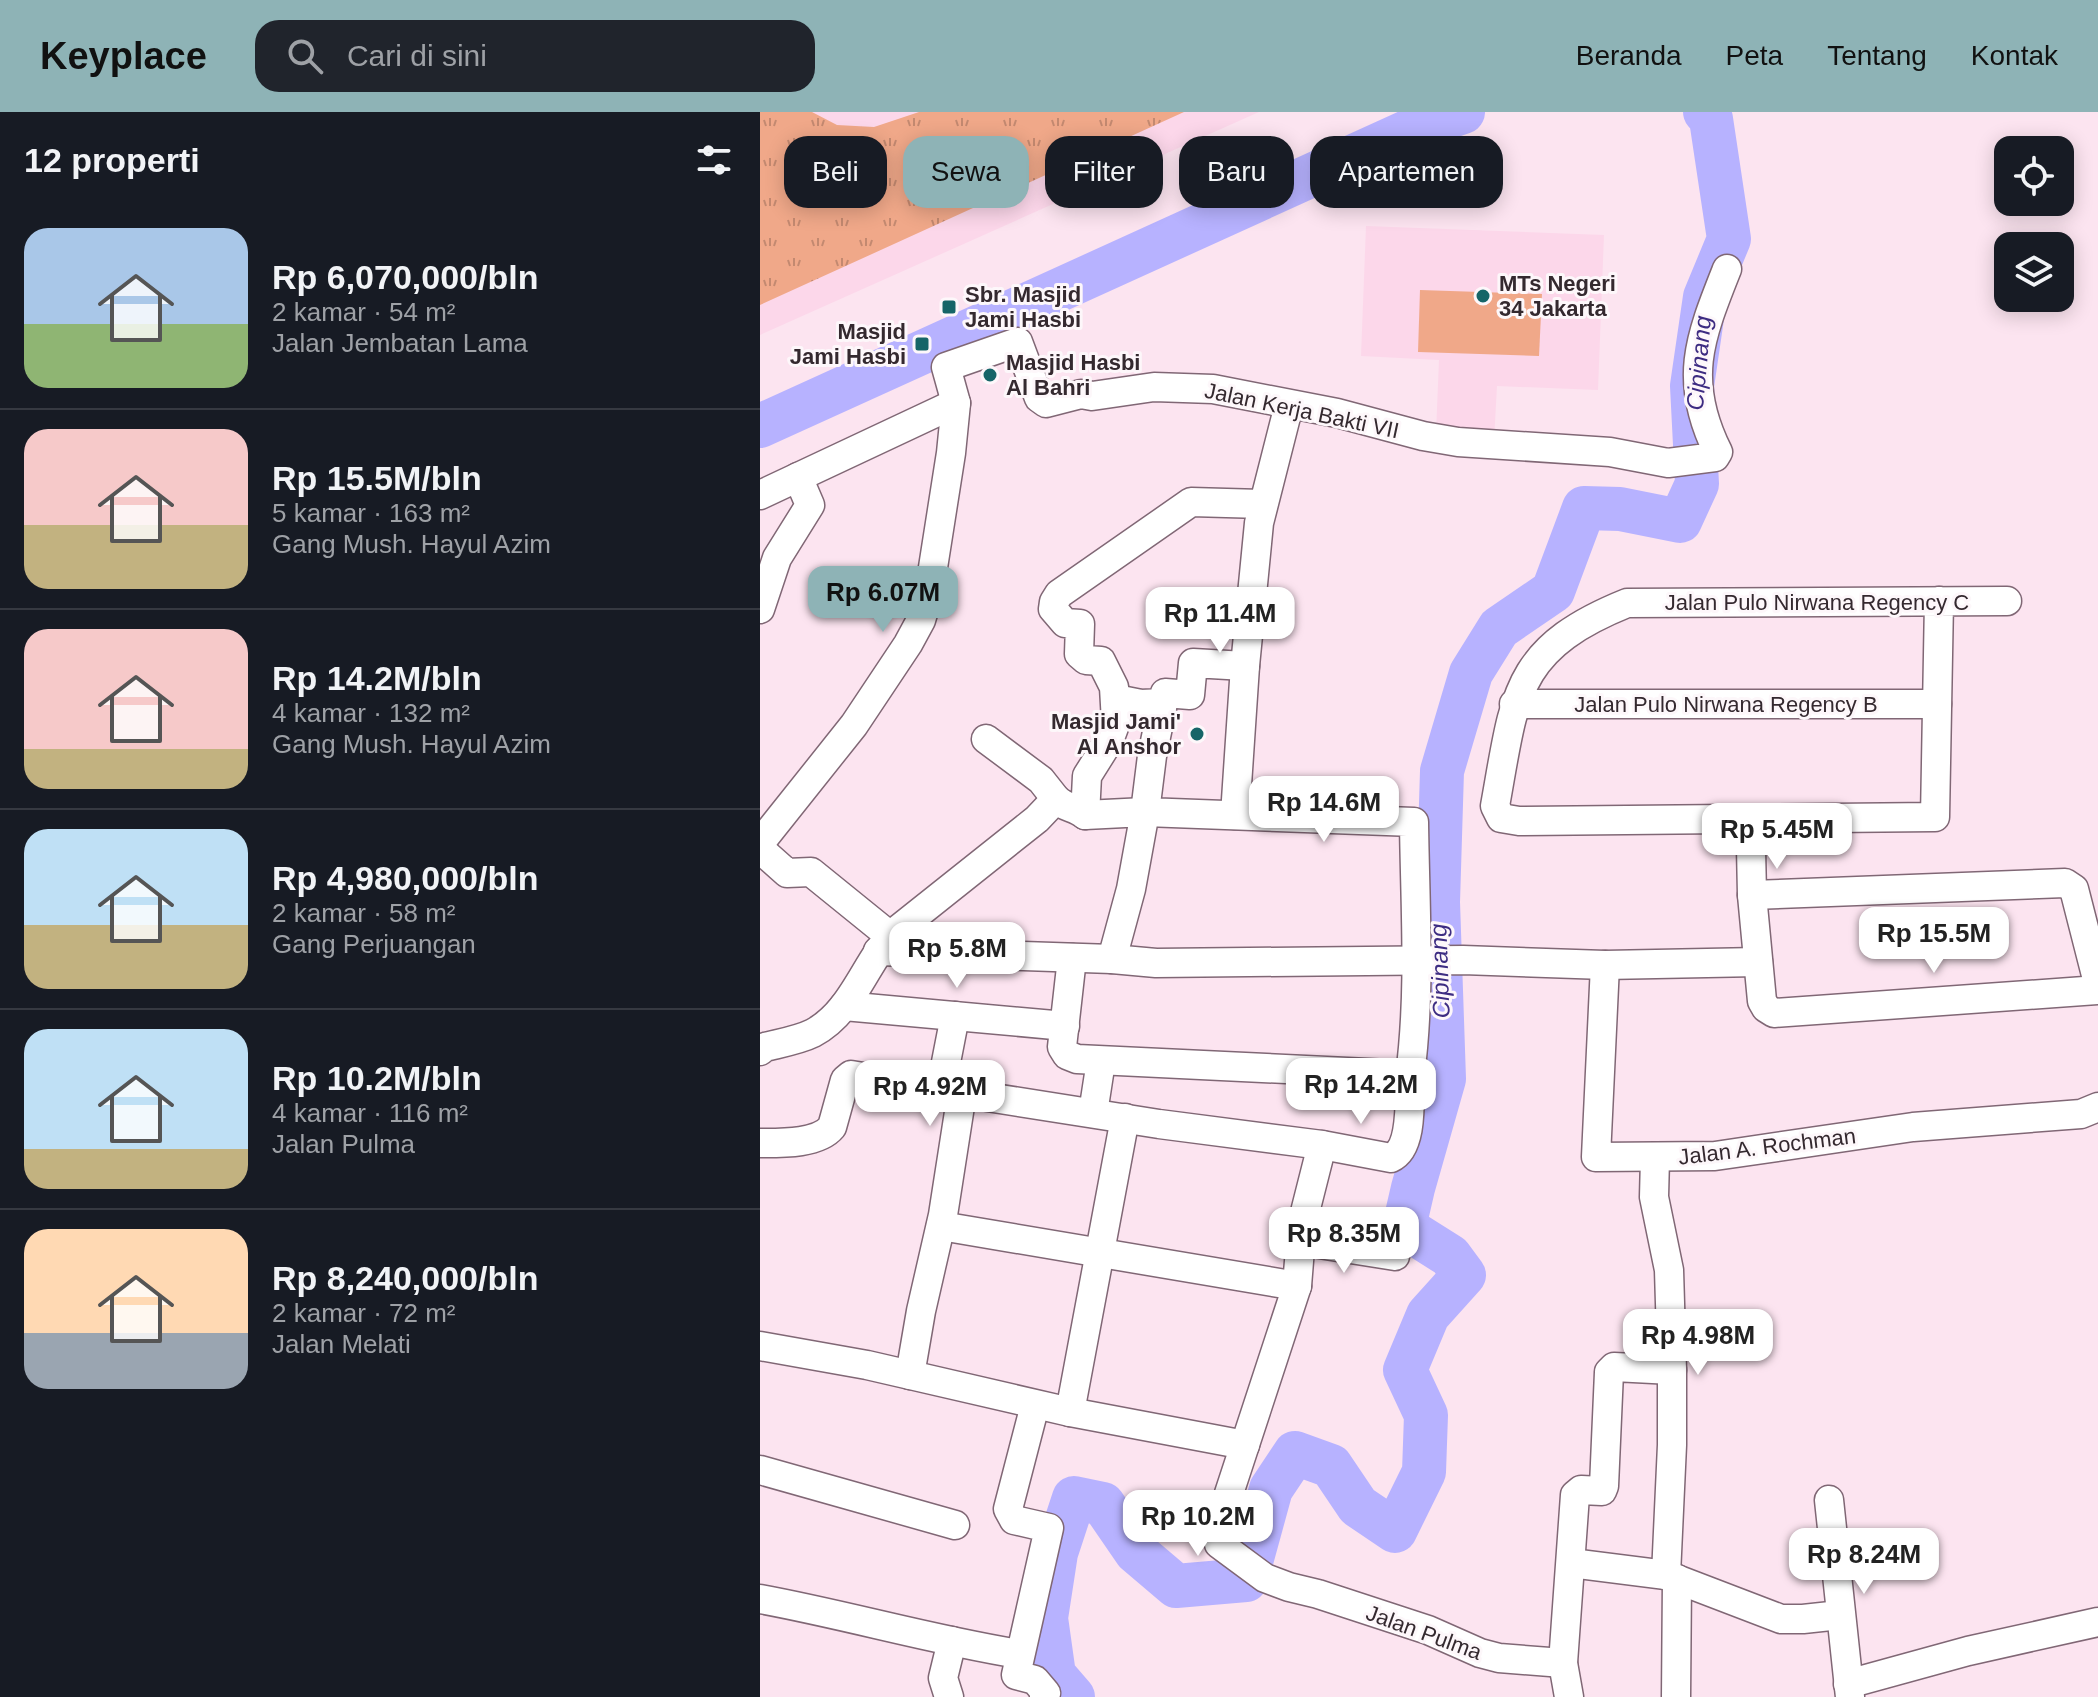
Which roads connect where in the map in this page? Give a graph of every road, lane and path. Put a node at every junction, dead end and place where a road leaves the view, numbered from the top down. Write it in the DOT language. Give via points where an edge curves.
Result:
graph roads {
  1 [pos="1727,269"];
  2 [pos="956,403"];
  3 [pos="1289,405"];
  4 [pos="798,477"];
  5 [pos="760,495"];
  6 [pos="1262,504"];
  7 [pos="1939,601"];
  8 [pos="2007,601"];
  9 [pos="760,609"];
  10 [pos="1245,666"];
  11 [pos="1116,699"];
  12 [pos="1163,703"];
  13 [pos="1514,704"];
  14 [pos="1937,704"];
  15 [pos="986,739"];
  16 [pos="1056,799"];
  17 [pos="1145,812"];
  18 [pos="1085,815"];
  19 [pos="1235,815"];
  20 [pos="760,846"];
  21 [pos="1751,848"];
  22 [pos="1752,895"];
  23 [pos="884,943"];
  24 [pos="1072,958"];
  25 [pos="1112,959"];
  26 [pos="1420,961"];
  27 [pos="1758,962"];
  28 [pos="1605,965"];
  29 [pos="2098,983"];
  30 [pos="2098,990"];
  31 [pos="844,1006"];
  32 [pos="955,1016"];
  33 [pos="1065,1026"];
  34 [pos="760,1051"];
  35 [pos="1101,1061"];
  36 [pos="1410,1075"];
  37 [pos="952,1090"];
  38 [pos="2090,1110"];
  39 [pos="1093,1113"];
  40 [pos="1125,1118"];
  41 [pos="760,1143"];
  42 [pos="1322,1145"];
  43 [pos="1655,1167"];
  44 [pos="941,1226"];
  45 [pos="1300,1241"];
  46 [pos="1100,1254"];
  47 [pos="1395,1256"];
  48 [pos="1297,1286"];
  49 [pos="760,1346"];
  50 [pos="1672,1370"];
  51 [pos="910,1375"];
  52 [pos="1035,1405"];
  53 [pos="1070,1412"];
  54 [pos="1245,1445"];
  55 [pos="760,1470"];
  56 [pos="1829,1500"];
  57 [pos="955,1525"];
  58 [pos="1571,1563"];
  59 [pos="1671,1577"];
  60 [pos="760,1599"];
  61 [pos="1840,1615"];
  62 [pos="2098,1622"];
  63 [pos="952,1641"];
  64 [pos="1019,1654"];
  65 [pos="1563,1663"];
  66 [pos="1849,1690"];
  67 [pos="949,1697"];
  68 [pos="1044,1697"];
  69 [pos="1569,1697"];
  70 [pos="1676,1697"];
  1 -- 3 [label="street, Jalan Kerja Bakti VII" via="1698,350 1699,388 1718,452 1715,457 1668,463 1610,452 1458,442"];
  2 -- 3 [label="street, Jalan Kerja Bakti VII" via="946,367 1018,342 1039,398 1046,403 1081,394 1165,387 1213,389"];
  2 -- 4 [label="street"];
  2 -- 20 [label="street" via="940,528 921,620 854,725"];
  3 -- 6 [label="street"];
  4 -- 5 [label="street"];
  4 -- 9 [label="street" via="810,505 777,558"];
  6 -- 10 [label="street"];
  6 -- 11 [label="street" via="1191,502 1055,600 1053,609 1061,621 1080,624 1079,654 1101,661"];
  7 -- 8 [label="street, Jalan Pulo Nirwana Regency C"];
  7 -- 13 [label="street, Jalan Pulo Nirwana Regency C" via="1627,603 1596,616 1548,648"];
  7 -- 14 [label="street"];
  10 -- 12 [label="street" via="1193,663 1190,695 1165,693"];
  10 -- 19 [label="street"];
  11 -- 12 [label="street"];
  11 -- 18 [label="street" via="1113,732 1087,776"];
  12 -- 17 [label="street"];
  13 -- 14 [label="street, Jalan Pulo Nirwana Regency B"];
  13 -- 14 [label="street" via="1495,806 1501,818 1519,821 1935,817"];
  15 -- 16 [label="street" via="1041,780"];
  16 -- 18 [label="street"];
  16 -- 23 [label="street"];
  17 -- 18 [label="street"];
  17 -- 19 [label="street"];
  17 -- 25 [label="street"];
  19 -- 26 [label="street" via="1414,822"];
  20 -- 23 [label="street" via="787,873 811,872"];
  21 -- 22 [label="street"];
  22 -- 27 [label="street"];
  22 -- 29 [label="street" via="2073,885"];
  23 -- 24 [label="street"];
  23 -- 31 [label="street"];
  24 -- 25 [label="street"];
  24 -- 33 [label="street"];
  25 -- 26 [label="street"];
  26 -- 28 [label="street"];
  26 -- 36 [label="street"];
  27 -- 28 [label="street"];
  27 -- 30 [label="street" via="1762,1001 1774,1013"];
  28 -- 43 [label="street, Jalan A. Rochman" via="1596,1157"];
  31 -- 32 [label="street"];
  31 -- 34 [label="street" via="810,1035"];
  32 -- 33 [label="street"];
  32 -- 37 [label="street"];
  33 -- 35 [label="street" via="1062,1047 1067,1055"];
  35 -- 36 [label="street"];
  35 -- 39 [label="street"];
  36 -- 42 [label="street" via="1407,1137 1398,1155"];
  37 -- 39 [label="street"];
  37 -- 41 [label="street" via="851,1075 828,1132"];
  37 -- 44 [label="street"];
  38 -- 43 [label="street, Jalan A. Rochman" via="1913,1127"];
  39 -- 40 [label="street"];
  40 -- 42 [label="street"];
  40 -- 46 [label="street"];
  42 -- 45 [label="street"];
  43 -- 50 [label="street" via="1654,1197 1669,1270"];
  44 -- 46 [label="street"];
  44 -- 51 [label="street"];
  45 -- 47 [label="street"];
  45 -- 48 [label="street"];
  46 -- 48 [label="street"];
  46 -- 53 [label="street"];
  48 -- 54 [label="street"];
  49 -- 51 [label="street"];
  50 -- 58 [label="street" via="1610,1370 1604,1486 1602,1491 1581,1490 1575,1495"];
  50 -- 59 [label="street"];
  51 -- 52 [label="street"];
  52 -- 53 [label="street"];
  52 -- 64 [label="street" via="1008,1509 1014,1520 1049,1528"];
  53 -- 54 [label="street"];
  54 -- 65 [label="street, Jalan Pulma" via="1217,1530 1219,1544 1233,1557 1265,1578 1428,1630 1480,1653"];
  55 -- 57 [label="street"];
  56 -- 61 [label="street"];
  58 -- 59 [label="street"];
  58 -- 65 [label="street"];
  59 -- 61 [label="street" via="1781,1619"];
  59 -- 70 [label="street"];
  60 -- 63 [label="street"];
  61 -- 66 [label="street"];
  62 -- 66 [label="street" via="1968,1651"];
  63 -- 64 [label="street"];
  63 -- 67 [label="street" via="943,1678"];
  64 -- 68 [label="street" via="1016,1675 1035,1680"];
  65 -- 69 [label="street"];
}
